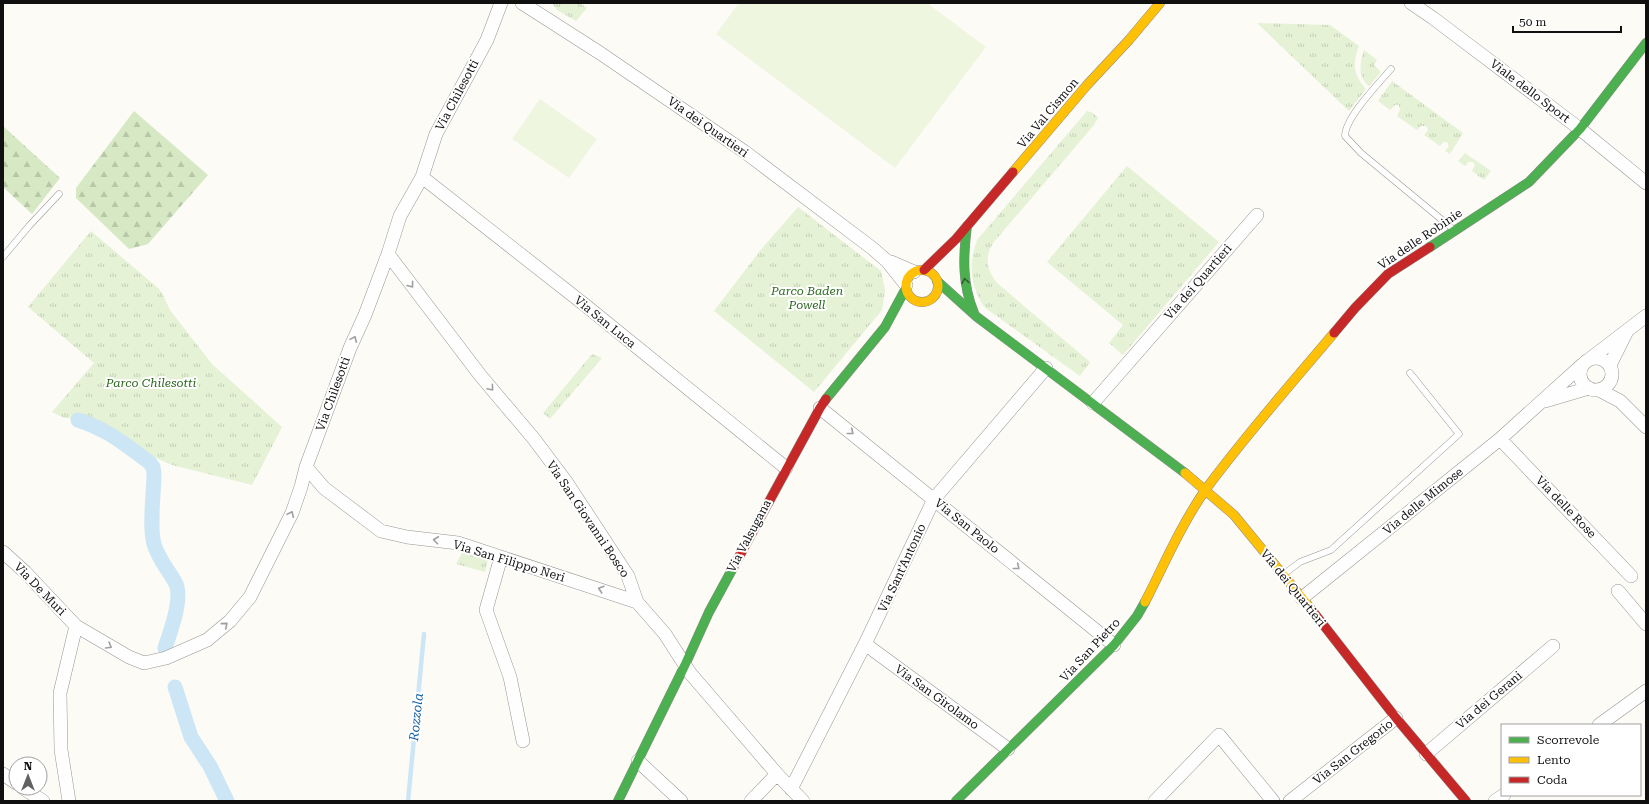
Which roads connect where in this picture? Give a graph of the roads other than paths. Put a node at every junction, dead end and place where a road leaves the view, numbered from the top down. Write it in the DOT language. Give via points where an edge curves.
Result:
graph roads {
  1 [pos="501,3"];
  2 [pos="522,3"];
  3 [pos="1160,3"];
  4 [pos="1415,4"];
  5 [pos="1646,43"];
  6 [pos="1391,69"];
  7 [pos="1580,129"];
  8 [pos="422,177"];
  9 [pos="1646,183"];
  10 [pos="59,194"];
  11 [pos="1257,215"];
  12 [pos="967,226"];
  13 [pos="1454,230"];
  14 [pos="956,239"];
  15 [pos="388,254"];
  16 [pos="3,257"];
  17 [pos="887,261"];
  18 [pos="919,271"];
  19 [pos="939,275"];
  20 [pos="906,286"];
  21 [pos="935,301"];
  22 [pos="913,308"];
  23 [pos="967,309"];
  24 [pos="902,315"];
  25 [pos="1646,316"];
  26 [pos="977,317"];
  27 [pos="885,327"];
  28 [pos="1627,331"];
  29 [pos="1587,362"];
  30 [pos="1046,368"];
  31 [pos="1612,370"];
  32 [pos="1410,373"];
  33 [pos="1594,389"];
  34 [pos="1620,401"];
  35 [pos="1542,402"];
  36 [pos="1093,403"];
  37 [pos="820,408"];
  38 [pos="1646,428"];
  39 [pos="1500,439"];
  40 [pos="306,467"];
  41 [pos="786,468"];
  42 [pos="1206,490"];
  43 [pos="934,499"];
  44 [pos="3,552"];
  45 [pos="501,557"];
  46 [pos="1282,574"];
  47 [pos="1631,576"];
  48 [pos="1618,591"];
  49 [pos="1302,598"];
  50 [pos="637,602"];
  51 [pos="1646,624"];
  52 [pos="76,626"];
  53 [pos="865,644"];
  54 [pos="1114,645"];
  55 [pos="1553,646"];
  56 [pos="685,665"];
  57 [pos="1646,691"];
  58 [pos="1396,718"];
  59 [pos="1600,724"];
  60 [pos="523,741"];
  61 [pos="1008,750"];
  62 [pos="1426,754"];
  63 [pos="638,760"];
  64 [pos="777,774"];
  65 [pos="791,789"];
  66 [pos="69,801"];
  67 [pos="618,801"];
  68 [pos="681,801"];
  69 [pos="752,801"];
  70 [pos="802,801"];
  71 [pos="956,801"];
  72 [pos="1155,801"];
  73 [pos="1273,801"];
  74 [pos="1290,801"];
  75 [pos="1466,801"];
  1 -- 8 [label="street, Via Chilesotti" via="487,40 436,134"];
  2 -- 17 [label="street, Via dei Quartieri" via="745,152"];
  3 -- 12 [label="street, Via Val Cismon"];
  4 -- 7 [label="street, Viale dello Sport"];
  5 -- 7 [label="street, Via delle Robinie"];
  6 -- 13 [label="lane" via="1352,118 1346,136 1361,154"];
  7 -- 9 [label="street, Viale dello Sport"];
  7 -- 13 [label="street, Via delle Robinie" via="1529,182"];
  8 -- 15 [label="street, Via Chilesotti" via="400,216"];
  8 -- 41 [label="street, Via San Luca"];
  10 -- 16 [label="lane"];
  11 -- 36 [label="street, Via dei Quartieri"];
  12 -- 14 [label="street, Via Val Cismon"];
  26 -- 12 [label="street, one-way" via="968,299 963,271 962,259"];
  13 -- 42 [label="street, Via delle Robinie" via="1388,274 1355,308"];
  14 -- 18 [label="street, Via Val Cismon"];
  14 -- 19 [label="street, Via Val Cismon"];
  40 -- 15 [label="street, Via Chilesotti, one-way"];
  15 -- 50 [label="street, Via San Giovanni Bosco, one-way" via="480,375 567,483 628,576"];
  17 -- 18 [label="street, Via dei Quartieri"];
  17 -- 20 [label="street, Via dei Quartieri"];
  18 -- 19 [label="street"];
  18 -- 20 [label="street" via="910,275"];
  19 -- 21 [label="street"];
  19 -- 23 [label="street, Via dei Quartieri"];
  20 -- 21 [label="street" via="910,297 918,302"];
  20 -- 27 [label="street, Via Valsugana"];
  21 -- 22 [label="street"];
  21 -- 23 [label="street, Via dei Quartieri"];
  23 -- 26 [label="street, Via dei Quartieri"];
  24 -- 27 [label="street, Via Valsugana"];
  25 -- 28 [label="street, Via delle Mimose"];
  26 -- 30 [label="street, Via dei Quartieri"];
  27 -- 37 [label="street, Via Valsugana"];
  28 -- 29 [label="street, Via delle Mimose"];
  28 -- 31 [label="street, Via delle Mimose"];
  29 -- 31 [label="street" via="1602,358"];
  29 -- 33 [label="street" via="1580,370 1581,381"];
  29 -- 35 [label="street, Via delle Mimose"];
  30 -- 36 [label="street, Via dei Quartieri"];
  30 -- 43 [label="street, Via Sant'Antonio"];
  31 -- 33 [label="street, Via delle Mimose" via="1608,385"];
  31 -- 34 [label="street"];
  32 -- 46 [label="lane" via="1459,434 1331,550 1300,562"];
  33 -- 34 [label="street"];
  33 -- 35 [label="street, Via delle Mimose"];
  34 -- 38 [label="street"];
  35 -- 39 [label="street, Via delle Mimose"];
  36 -- 42 [label="street, Via dei Quartieri"];
  37 -- 41 [label="street, Via Valsugana"];
  37 -- 43 [label="street, Via San Paolo, one-way"];
  39 -- 47 [label="street, Via delle Rose"];
  39 -- 49 [label="street, Via delle Mimose"];
  45 -- 40 [label="street, Via San Filippo Neri, one-way" via="458,543 406,537 381,531 324,488"];
  52 -- 40 [label="street, Via Chilesotti, one-way" via="144,663 166,658 206,640 230,621 250,597 292,513"];
  41 -- 56 [label="street, Via Valsugana" via="723,585"];
  42 -- 46 [label="street, Via dei Quartieri" via="1234,515"];
  42 -- 54 [label="street, Via San Pietro" via="1137,616"];
  43 -- 53 [label="street, Via Sant'Antonio"];
  43 -- 54 [label="street, Via San Paolo, one-way"];
  44 -- 52 [label="street, Via De Muri"];
  50 -- 45 [label="street, Via San Filippo Neri, one-way"];
  45 -- 60 [label="street" via="486,610 510,677"];
  46 -- 49 [label="street, Via dei Quartieri"];
  48 -- 51 [label="street"];
  49 -- 58 [label="street, Via dei Quartieri"];
  50 -- 56 [label="street, Via San Giovanni Bosco" via="665,634"];
  52 -- 66 [label="street" via="60,693 61,750"];
  53 -- 61 [label="street, Via San Girolamo"];
  53 -- 65 [label="street, Via Sant'Antonio"];
  54 -- 61 [label="street, Via San Pietro"];
  55 -- 62 [label="street, Via dei Gerani"];
  56 -- 63 [label="street, Via Valsugana"];
  56 -- 64 [label="street, Via San Giovanni Bosco"];
  57 -- 59 [label="street"];
  58 -- 62 [label="street, Via dei Quartieri"];
  58 -- 74 [label="street, Via San Gregorio"];
  61 -- 71 [label="street, Via San Pietro"];
  62 -- 75 [label="street, Via dei Quartieri"];
  63 -- 67 [label="street, Via Valsugana"];
  63 -- 68 [label="street"];
  64 -- 65 [label="street, Via San Giovanni Bosco"];
  64 -- 69 [label="street"];
  65 -- 70 [label="street, Via San Giovanni Bosco"];
  72 -- 73 [label="street" via="1219,735"];
}
